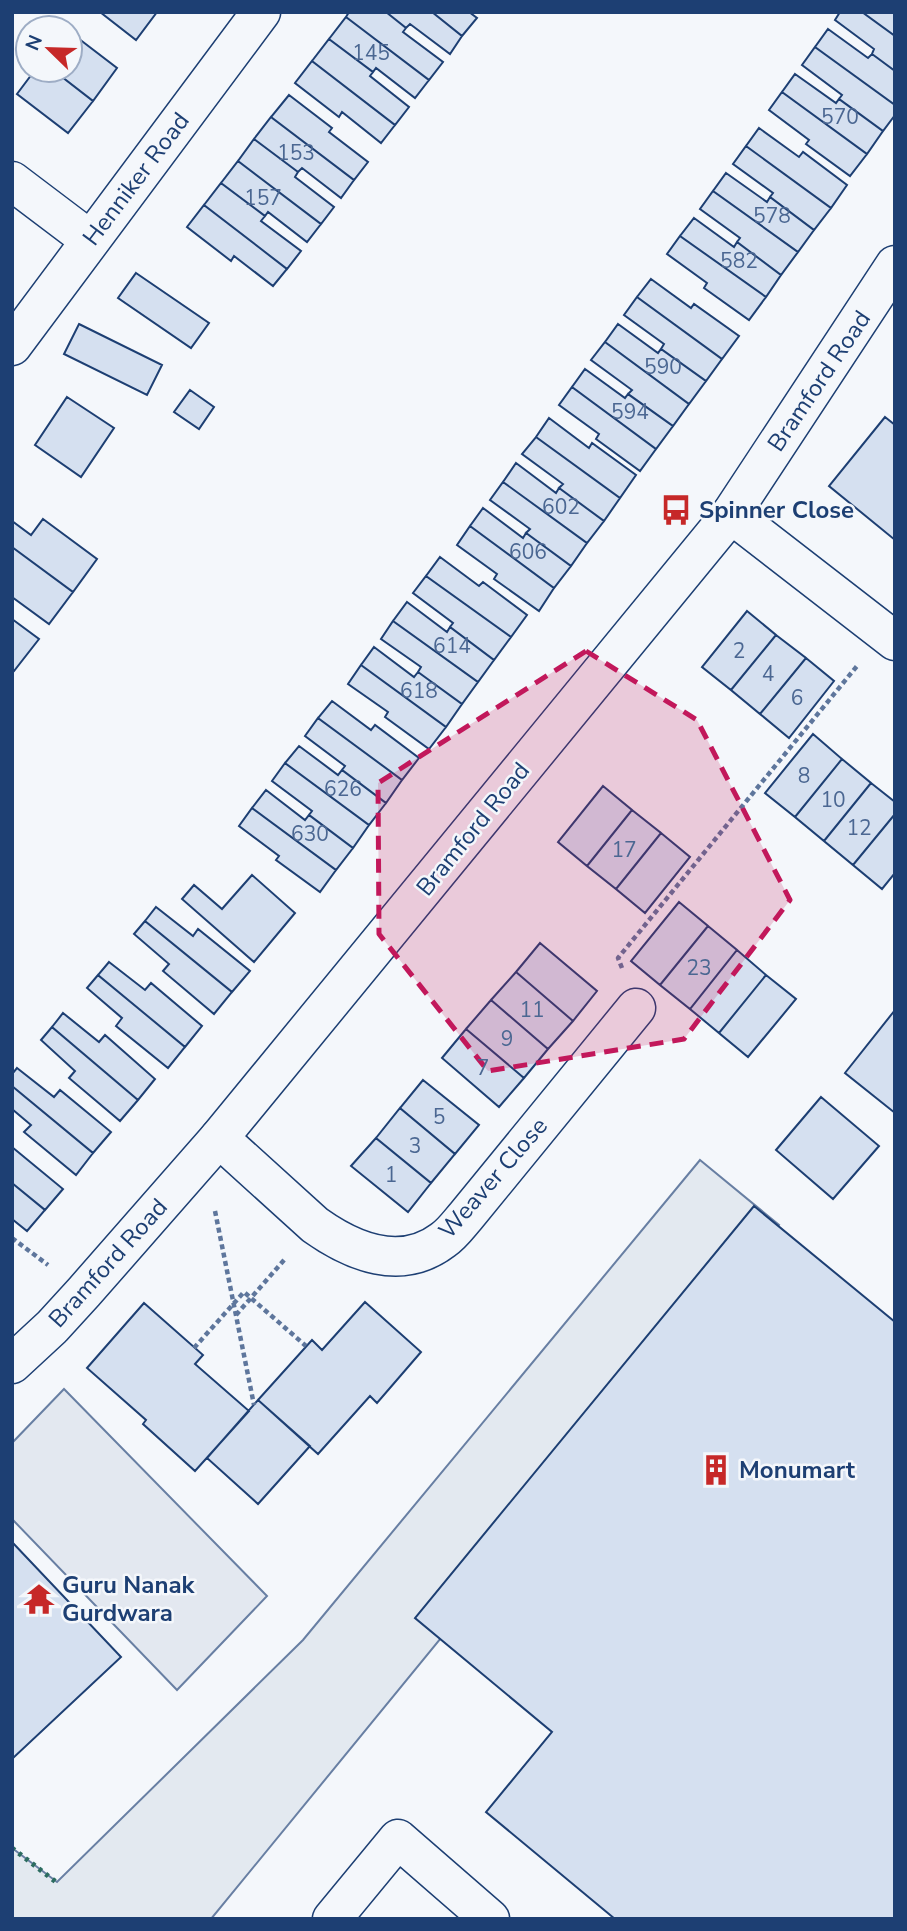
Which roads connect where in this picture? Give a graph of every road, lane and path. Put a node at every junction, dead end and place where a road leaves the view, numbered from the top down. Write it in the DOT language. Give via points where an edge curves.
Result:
graph roads {
  1 [pos="261,12"];
  2 [pos="12,181"];
  3 [pos="90,240"];
  4 [pos="895,265"];
  5 [pos="12,346"];
  6 [pos="731,514"];
  7 [pos="890,637"];
  8 [pos="636,1008"];
  9 [pos="232,1150"];
  10 [pos="315,1225"];
  11 [pos="251,1297"];
  12 [pos="233,1304"];
  13 [pos="235,1316"];
  14 [pos="306,1346"];
  15 [pos="194,1348"];
  16 [pos="12,1364"];
  17 [pos="254,1405"];
  18 [pos="332,1919"];
  19 [pos="490,1919"];
  1 -- 3 [label="main road, Henniker Road"];
  2 -- 3 [label="main road"];
  3 -- 5 [label="main road, Henniker Road"];
  4 -- 6 [label="main road, Bramford Road"];
  6 -- 7 [label="main road"];
  6 -- 9 [label="main road, Bramford Road"];
  7 -- 8 [label="path" via="618,958"];
  8 -- 10 [label="main road, Weaver Close" via="444,1240 422,1252 397,1257 371,1255"];
  9 -- 10 [label="main road, Weaver Close"];
  9 -- 12 [label="path" via="215,1212"];
  9 -- 16 [label="main road, Bramford Road"];
  10 -- 11 [label="path"];
  11 -- 12 [label="path" via="244,1292"];
  11 -- 13 [label="path"];
  11 -- 14 [label="path"];
  12 -- 13 [label="path"];
  12 -- 15 [label="path"];
  13 -- 17 [label="path"];
  18 -- 19 [label="main road" via="398,1839"];
}
